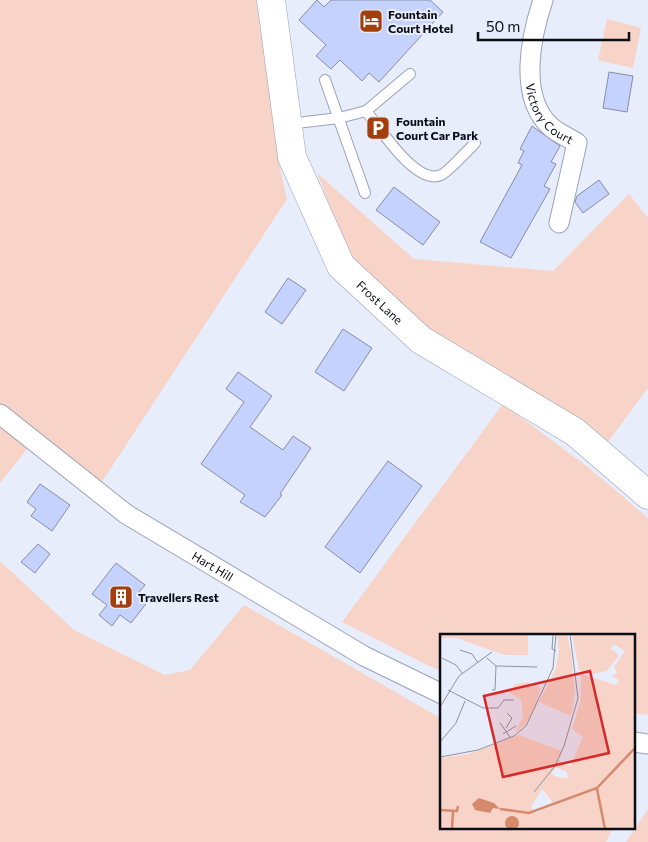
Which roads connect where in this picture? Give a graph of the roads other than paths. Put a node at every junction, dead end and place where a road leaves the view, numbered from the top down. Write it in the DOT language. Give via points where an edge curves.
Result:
graph roads {
  1 [pos="271,0"];
  2 [pos="543,0"];
  3 [pos="410,74"];
  4 [pos="325,80"];
  5 [pos="366,111"];
  6 [pos="339,118"];
  7 [pos="287,124"];
  8 [pos="475,143"];
  9 [pos="365,193"];
  10 [pos="559,223"];
  11 [pos="0,414"];
  12 [pos="648,495"];
  13 [pos="440,693"];
  1 -- 7 [label="street, Frost Lane"];
  2 -- 10 [label="street, Victory Court" via="532,53 530,84 536,106 550,126 576,142"];
  3 -- 5 [label="lane"];
  4 -- 6 [label="lane"];
  5 -- 6 [label="lane"];
  5 -- 8 [label="lane" via="411,166 426,176 441,175"];
  6 -- 7 [label="lane"];
  6 -- 9 [label="lane"];
  7 -- 12 [label="street, Frost Lane" via="292,157 341,266 421,340 575,432"];
  11 -- 13 [label="street, Hart Hill" via="126,514 364,656"];
}
